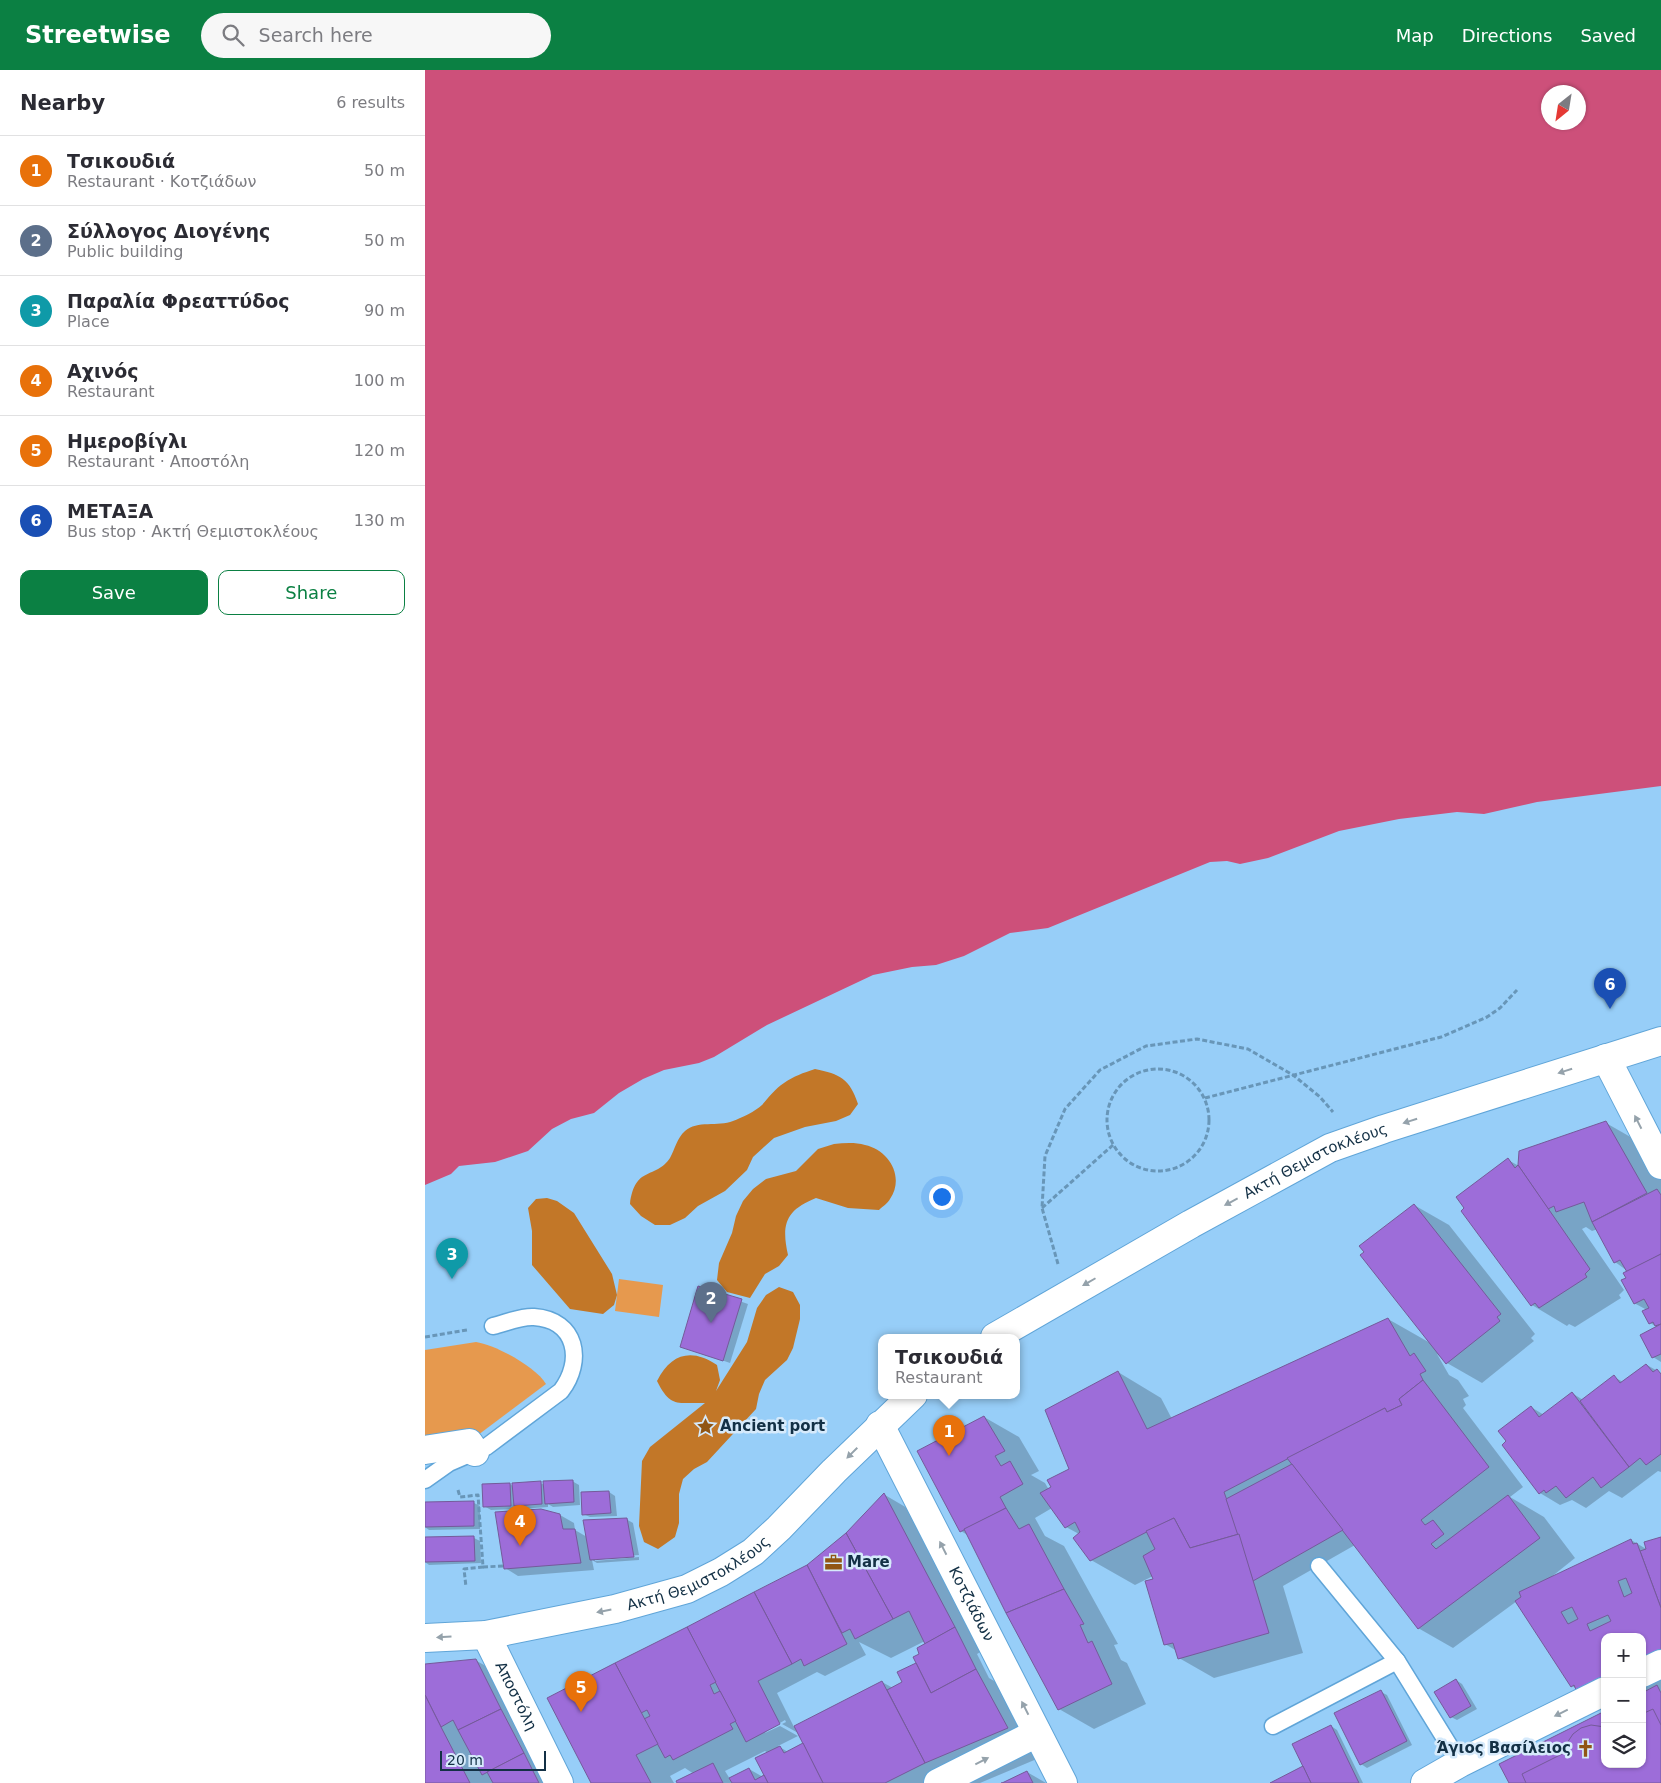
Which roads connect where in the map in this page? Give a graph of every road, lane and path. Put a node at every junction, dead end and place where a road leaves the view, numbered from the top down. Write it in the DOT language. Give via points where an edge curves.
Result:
graph roads {
  1 [pos="1517,990"];
  2 [pos="1661,1041"];
  3 [pos="1605,1058"];
  4 [pos="1291,1075"];
  5 [pos="1205,1098"];
  6 [pos="1339,1118"];
  7 [pos="1113,1145"];
  8 [pos="1661,1165"];
  9 [pos="1042,1208"];
  10 [pos="1059,1267"];
  11 [pos="493,1326"];
  12 [pos="1000,1334"];
  13 [pos="425,1337"];
  14 [pos="909,1399"];
  15 [pos="880,1426"];
  16 [pos="425,1450"];
  17 [pos="475,1452"];
  18 [pos="425,1480"];
  19 [pos="457,1489"];
  20 [pos="503,1566"];
  21 [pos="1319,1566"];
  22 [pos="483,1567"];
  23 [pos="466,1587"];
  24 [pos="486,1635"];
  25 [pos="425,1638"];
  26 [pos="1397,1661"];
  27 [pos="1661,1664"];
  28 [pos="1646,1671"];
  29 [pos="1601,1693"];
  30 [pos="1273,1726"];
  31 [pos="1037,1733"];
  32 [pos="1460,1763"];
  33 [pos="559,1783"];
  34 [pos="938,1783"];
  35 [pos="1063,1783"];
  36 [pos="1424,1783"];
  1 -- 4 [label="path" via="1501,1008 1461,1029"];
  2 -- 3 [label="main road, Ακτή Θεμιστοκλέους"];
  8 -- 3 [label="main road, one-way"];
  3 -- 12 [label="main road, Ακτή Θεμιστοκλέους, one-way" via="1331,1148"];
  4 -- 5 [label="path"];
  4 -- 6 [label="path" via="1320,1097"];
  4 -- 9 [label="path" via="1248,1049 1197,1039 1146,1046 1100,1070 1065,1109 1045,1156"];
  5 -- 7 [label="path" via="1209,1113 1207,1136 1195,1157 1182,1166 1167,1171 1136,1167"];
  5 -- 7 [label="path" via="1182,1074 1166,1069 1134,1074 1111,1098 1107,1130"];
  7 -- 9 [label="path"];
  9 -- 10 [label="path"];
  11 -- 13 [label="path"];
  11 -- 17 [label="lane" via="533,1317 548,1319 570,1337 575,1351 575,1366 561,1391"];
  14 -- 15 [label="main road, Ακτή Θεμιστοκλέους"];
  15 -- 24 [label="main road, Ακτή Θεμιστοκλέους, one-way" via="753,1552 721,1572 687,1589 648,1601"];
  31 -- 15 [label="main road, Κοτζιάδων, one-way"];
  16 -- 17 [label="main road" via="469,1443"];
  17 -- 18 [label="lane" via="449,1463"];
  19 -- 22 [label="path" via="460,1497 478,1495"];
  20 -- 22 [label="path"];
  21 -- 26 [label="lane"];
  22 -- 23 [label="path" via="464,1569"];
  24 -- 25 [label="main road, Ακτή Θεμιστοκλέους, one-way"];
  24 -- 33 [label="main road, Αποστόλη"];
  26 -- 30 [label="lane"];
  26 -- 32 [label="lane"];
  27 -- 28 [label="main road"];
  29 -- 32 [label="main road, one-way"];
  34 -- 31 [label="main road, one-way"];
  31 -- 35 [label="main road, Κοτζιάδων"];
  32 -- 36 [label="main road"];
}
